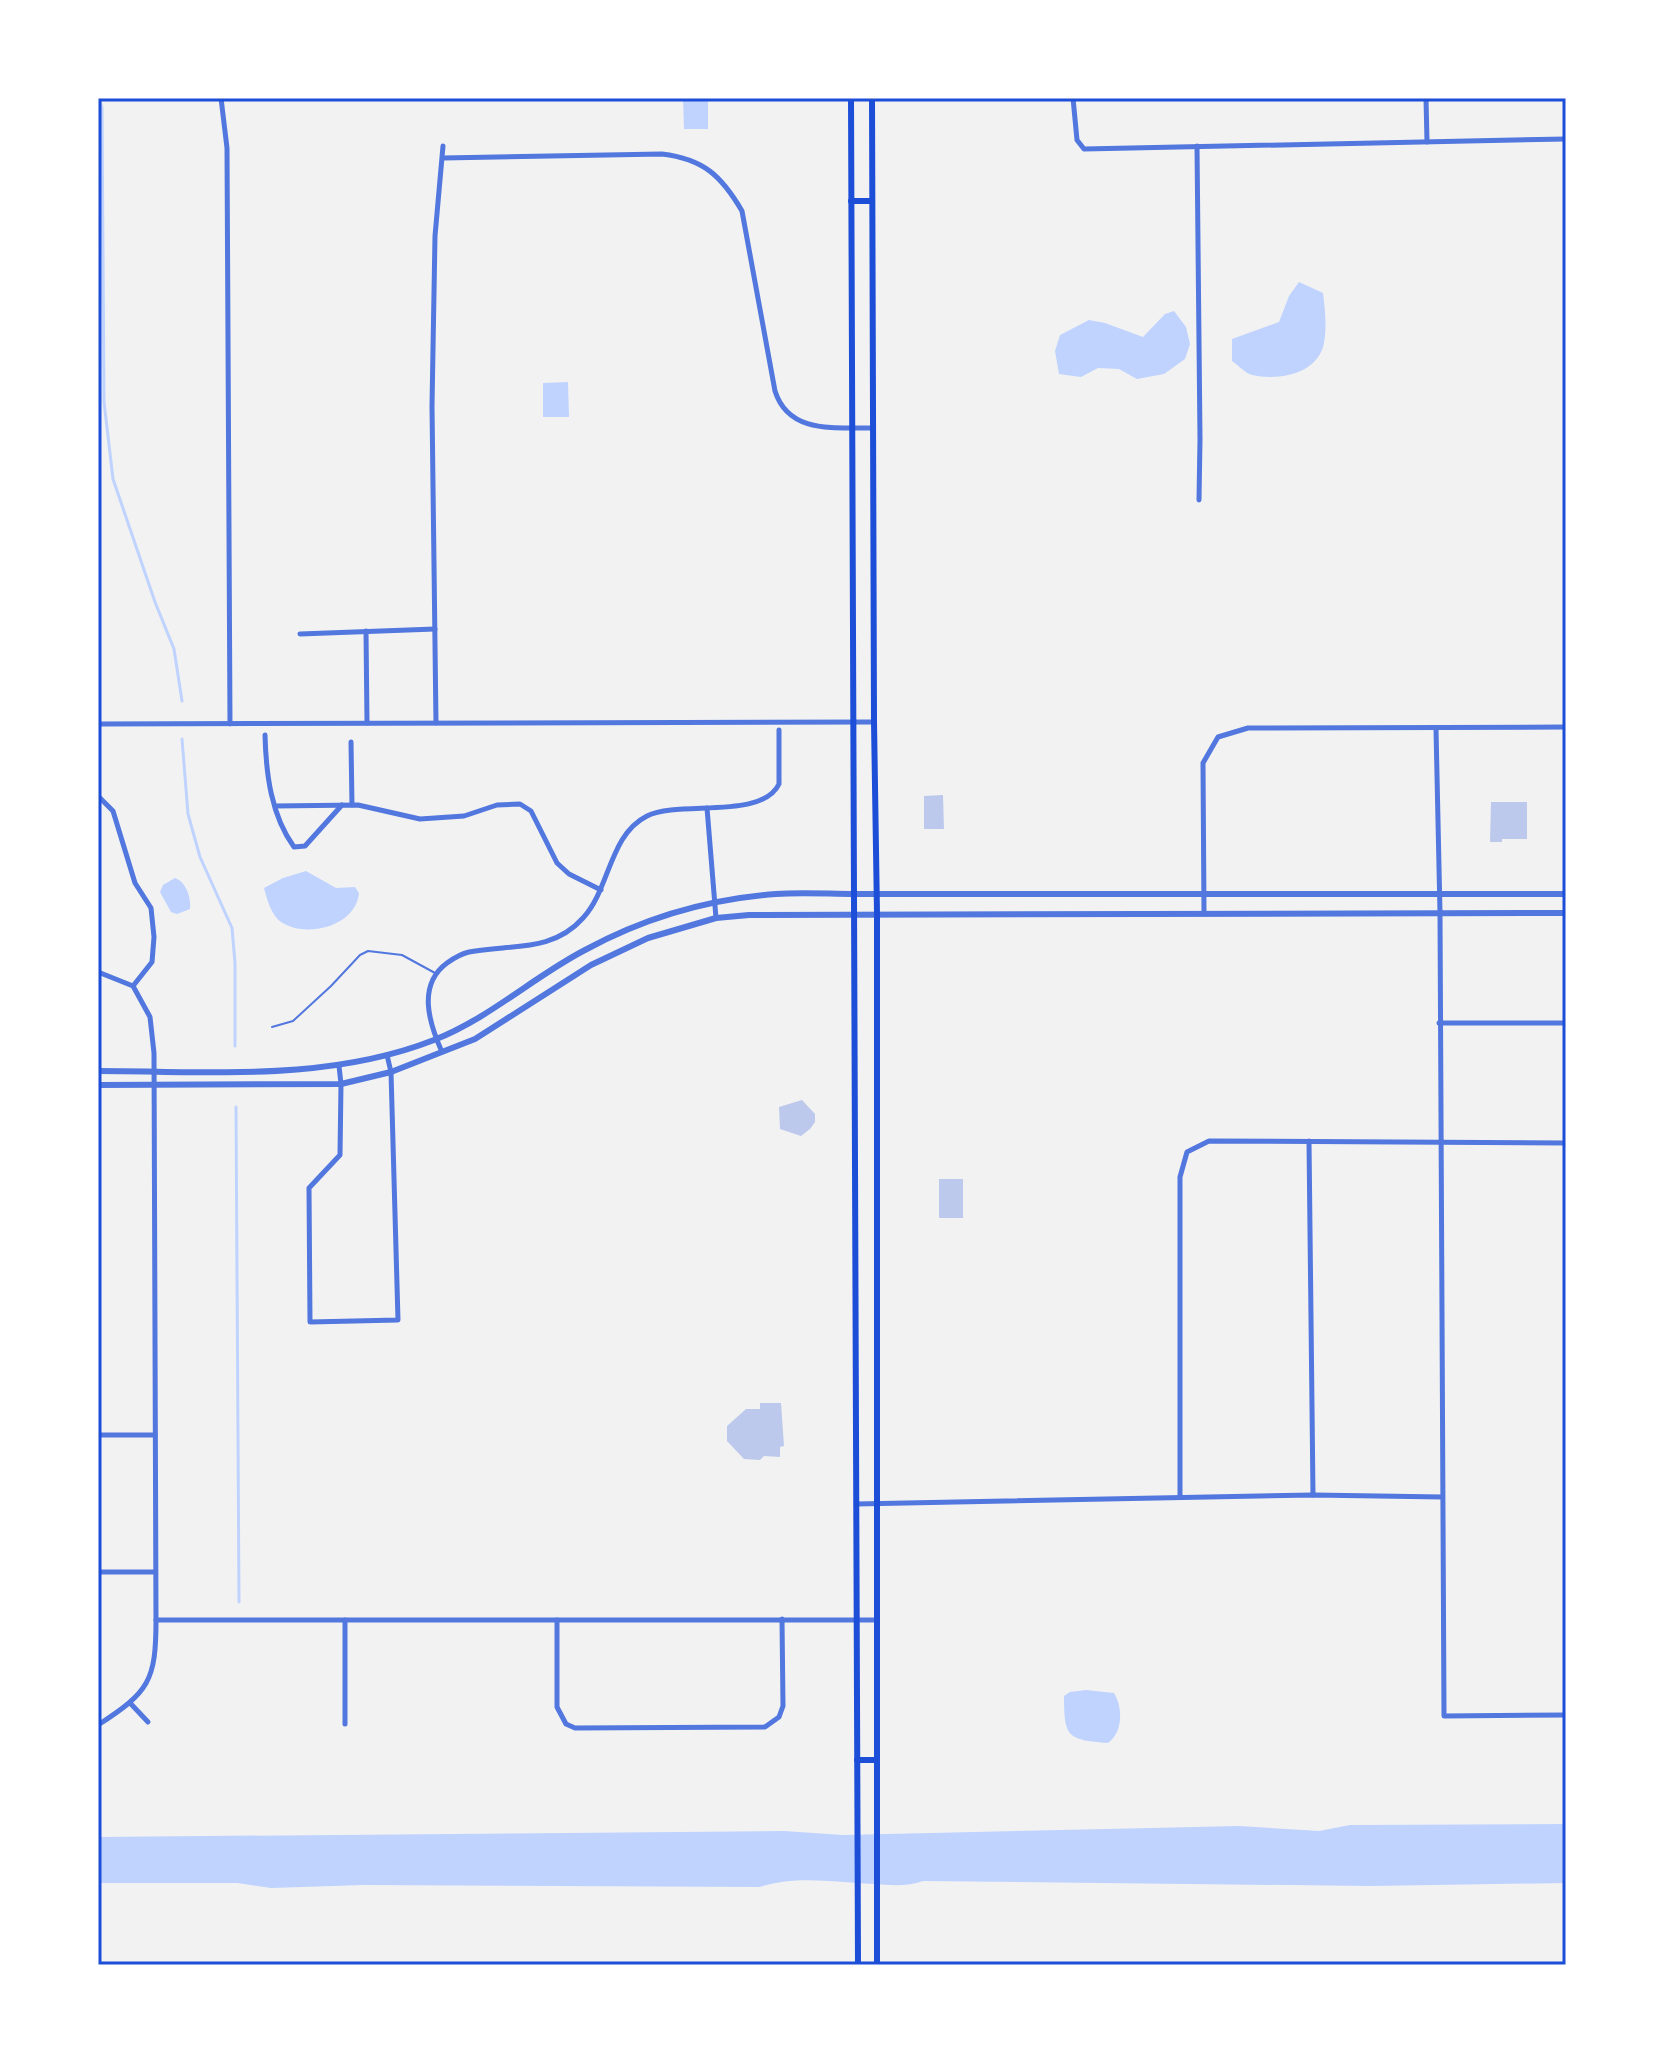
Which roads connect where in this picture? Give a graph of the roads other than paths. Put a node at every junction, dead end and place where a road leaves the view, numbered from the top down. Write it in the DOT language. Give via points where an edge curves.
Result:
graph roads {
  1 [pos="221,98"];
  2 [pos="851,98"];
  3 [pos="872,98"];
  4 [pos="1073,98"];
  5 [pos="1426,98"];
  6 [pos="1566,139"];
  7 [pos="1427,142"];
  8 [pos="443,146"];
  9 [pos="1197,146"];
  10 [pos="443,158"];
  11 [pos="851,201"];
  12 [pos="872,201"];
  13 [pos="851,427"];
  14 [pos="873,428"];
  15 [pos="1199,500"];
  16 [pos="435,629"];
  17 [pos="366,631"];
  18 [pos="300,634"];
  19 [pos="855,722"];
  20 [pos="874,722"];
  21 [pos="367,723"];
  22 [pos="436,723"];
  23 [pos="98,724"];
  24 [pos="230,724"];
  25 [pos="1566,727"];
  26 [pos="1436,729"];
  27 [pos="779,730"];
  28 [pos="265,735"];
  29 [pos="351,742"];
  30 [pos="98,796"];
  31 [pos="342,805"];
  32 [pos="352,805"];
  33 [pos="275,806"];
  34 [pos="707,808"];
  35 [pos="601,890"];
  36 [pos="855,894"];
  37 [pos="877,894"];
  38 [pos="1204,894"];
  39 [pos="1566,894"];
  40 [pos="1439,895"];
  41 [pos="714,902"];
  42 [pos="855,913"];
  43 [pos="877,913"];
  44 [pos="1440,913"];
  45 [pos="1566,913"];
  46 [pos="1204,914"];
  47 [pos="716,918"];
  48 [pos="98,972"];
  49 [pos="436,974"];
  50 [pos="133,986"];
  51 [pos="1439,1023"];
  52 [pos="1566,1023"];
  53 [pos="272,1027"];
  54 [pos="436,1039"];
  55 [pos="442,1054"];
  56 [pos="387,1055"];
  57 [pos="339,1066"];
  58 [pos="98,1071"];
  59 [pos="154,1071"];
  60 [pos="391,1072"];
  61 [pos="341,1084"];
  62 [pos="98,1085"];
  63 [pos="154,1086"];
  64 [pos="1309,1141"];
  65 [pos="1440,1141"];
  66 [pos="1566,1143"];
  67 [pos="98,1435"];
  68 [pos="155,1435"];
  69 [pos="1313,1495"];
  70 [pos="1180,1497"];
  71 [pos="1442,1497"];
  72 [pos="876,1503"];
  73 [pos="856,1504"];
  74 [pos="98,1572"];
  75 [pos="155,1572"];
  76 [pos="782,1619"];
  77 [pos="156,1620"];
  78 [pos="345,1620"];
  79 [pos="557,1620"];
  80 [pos="857,1620"];
  81 [pos="877,1620"];
  82 [pos="131,1704"];
  83 [pos="1566,1715"];
  84 [pos="148,1722"];
  85 [pos="345,1724"];
  86 [pos="98,1725"];
  87 [pos="857,1760"];
  88 [pos="877,1760"];
  89 [pos="858,1965"];
  90 [pos="877,1965"];
  1 -- 24 [label="street" via="227,148"];
  2 -- 11 [label="main road"];
  3 -- 12 [label="main road"];
  4 -- 9 [label="street" via="1077,140 1084,149"];
  5 -- 7 [label="street"];
  6 -- 7 [label="street"];
  7 -- 9 [label="street"];
  8 -- 10 [label="street"];
  9 -- 15 [label="street"];
  10 -- 13 [label="street" via="662,154 705,166 728,187 742,211 778,401 799,422"];
  10 -- 16 [label="street" via="435,236 432,390"];
  11 -- 12 [label="main road"];
  11 -- 13 [label="main road"];
  12 -- 14 [label="main road"];
  13 -- 14 [label="street"];
  13 -- 19 [label="main road"];
  14 -- 20 [label="main road"];
  16 -- 17 [label="street"];
  16 -- 22 [label="street"];
  17 -- 18 [label="street"];
  17 -- 21 [label="street"];
  19 -- 20 [label="street"];
  19 -- 22 [label="street"];
  19 -- 36 [label="main road"];
  20 -- 37 [label="main road"];
  21 -- 22 [label="street"];
  21 -- 24 [label="street"];
  23 -- 24 [label="street"];
  25 -- 26 [label="street"];
  26 -- 38 [label="street" via="1248,728 1218,737 1203,763"];
  26 -- 40 [label="street"];
  27 -- 34 [label="street" via="776,792 762,800"];
  28 -- 33 [label="street" via="266,779"];
  29 -- 32 [label="street"];
  30 -- 50 [label="street" via="113,811 135,883 151,908 152,962"];
  31 -- 32 [label="street"];
  31 -- 33 [label="street"];
  31 -- 33 [label="street" via="299,848 288,840"];
  32 -- 35 [label="street" via="420,819 464,816 510,803 525,806 557,863"];
  34 -- 35 [label="street" via="643,818 625,835"];
  34 -- 41 [label="street"];
  35 -- 49 [label="street" via="583,920 557,938 468,952"];
  36 -- 37 [label="street"];
  36 -- 41 [label="street" via="777,894"];
  36 -- 42 [label="main road"];
  37 -- 38 [label="street"];
  37 -- 43 [label="main road"];
  38 -- 40 [label="street"];
  38 -- 46 [label="street"];
  39 -- 40 [label="street"];
  40 -- 44 [label="street"];
  41 -- 47 [label="street"];
  41 -- 54 [label="street" via="643,923 584,950 502,1005"];
  42 -- 43 [label="street"];
  42 -- 47 [label="street"];
  42 -- 73 [label="main road"];
  43 -- 46 [label="street"];
  43 -- 72 [label="main road"];
  44 -- 45 [label="street"];
  44 -- 46 [label="street"];
  44 -- 51 [label="street"];
  47 -- 55 [label="street" via="648,938 591,965 507,1020"];
  48 -- 50 [label="street"];
  49 -- 53 [label="lane" via="402,955 368,951 293,1021"];
  49 -- 54 [label="street" via="428,1005"];
  50 -- 59 [label="street" via="150,1017"];
  51 -- 52 [label="street"];
  51 -- 65 [label="street"];
  54 -- 55 [label="street"];
  54 -- 56 [label="street"];
  55 -- 60 [label="street"];
  56 -- 57 [label="street"];
  56 -- 60 [label="street"];
  57 -- 59 [label="street"];
  57 -- 61 [label="street"];
  58 -- 59 [label="street"];
  59 -- 63 [label="street"];
  60 -- 61 [label="street"];
  60 -- 61 [label="street" via="398,1320 310,1322 309,1188 340,1155"];
  61 -- 63 [label="street"];
  62 -- 63 [label="street"];
  63 -- 68 [label="street"];
  64 -- 65 [label="street"];
  64 -- 69 [label="street"];
  64 -- 70 [label="street" via="1209,1141 1187,1152 1180,1177"];
  65 -- 66 [label="street"];
  65 -- 71 [label="street"];
  67 -- 68 [label="street"];
  68 -- 75 [label="street"];
  69 -- 70 [label="street"];
  69 -- 71 [label="street"];
  70 -- 72 [label="street"];
  71 -- 83 [label="street" via="1444,1716"];
  72 -- 73 [label="street"];
  72 -- 81 [label="main road"];
  73 -- 80 [label="main road"];
  74 -- 75 [label="street"];
  75 -- 77 [label="street"];
  76 -- 79 [label="street"];
  76 -- 79 [label="street" via="783,1706 779,1717 765,1727 575,1728 566,1724 557,1707"];
  76 -- 80 [label="street"];
  77 -- 78 [label="street"];
  77 -- 82 [label="street" via="153,1668"];
  78 -- 79 [label="street"];
  78 -- 85 [label="street"];
  80 -- 81 [label="street"];
  80 -- 87 [label="main road"];
  81 -- 88 [label="main road"];
  82 -- 84 [label="street"];
  82 -- 86 [label="street"];
  87 -- 88 [label="main road"];
  87 -- 89 [label="main road"];
  88 -- 90 [label="main road"];
}
